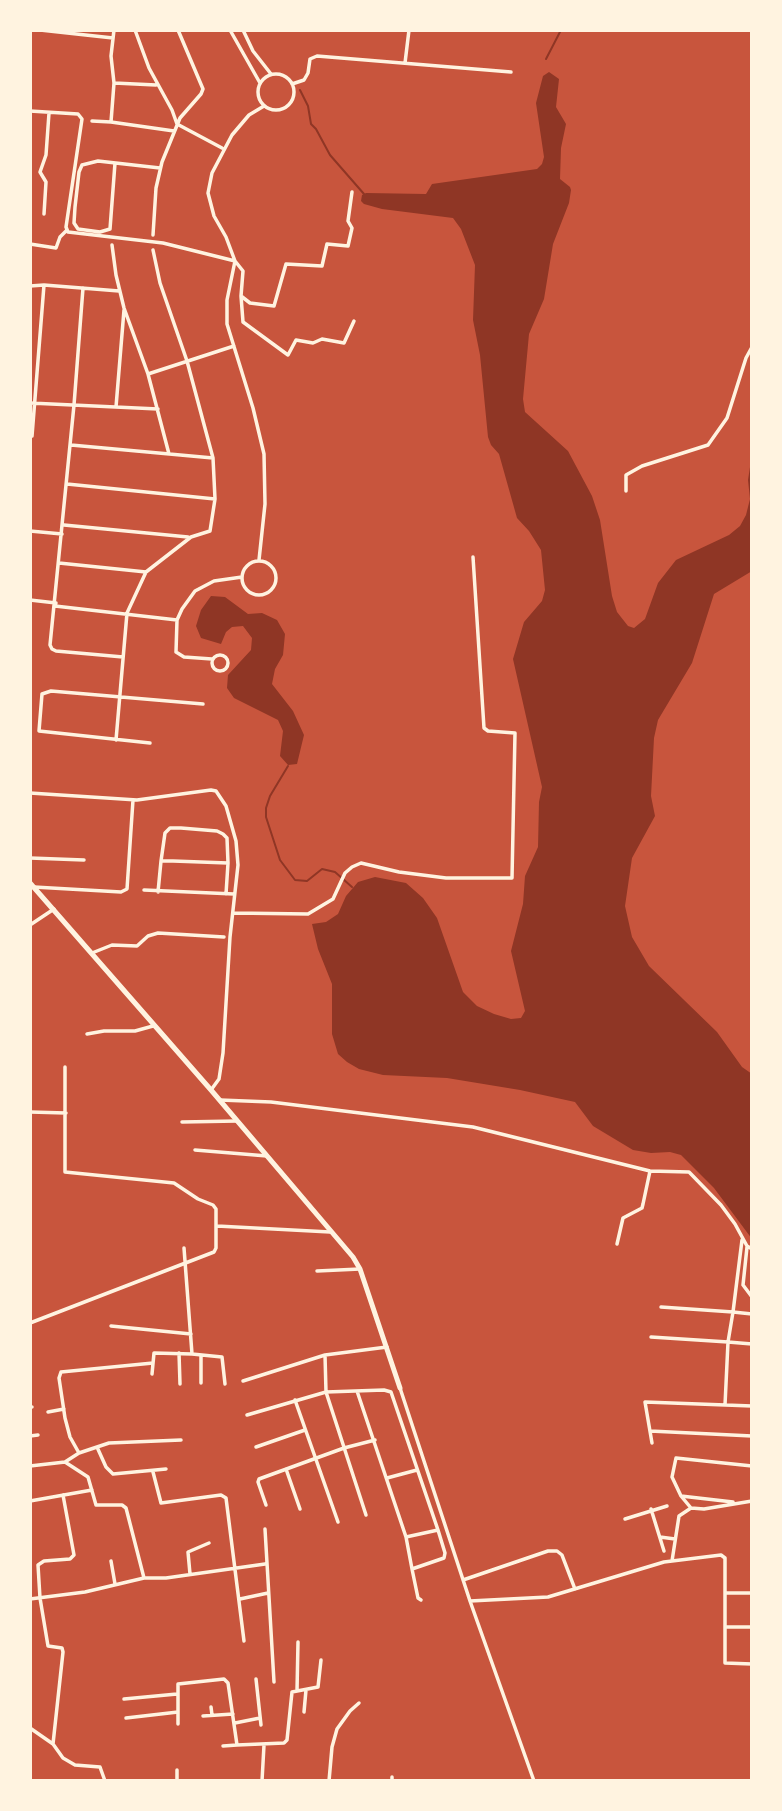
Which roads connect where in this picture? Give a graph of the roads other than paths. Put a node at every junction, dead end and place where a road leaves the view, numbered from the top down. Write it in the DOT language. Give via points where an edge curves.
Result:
graph roads {
  1 [pos="40,30"];
  2 [pos="114,30"];
  3 [pos="135,30"];
  4 [pos="178,30"];
  5 [pos="230,30"];
  6 [pos="243,30"];
  7 [pos="409,30"];
  8 [pos="113,38"];
  9 [pos="405,63"];
  10 [pos="511,72"];
  11 [pos="271,74"];
  12 [pos="114,83"];
  13 [pos="260,83"];
  14 [pos="292,84"];
  15 [pos="156,85"];
  16 [pos="264,106"];
  17 [pos="30,111"];
  18 [pos="49,113"];
  19 [pos="92,121"];
  20 [pos="111,122"];
  21 [pos="177,124"];
  22 [pos="174,131"];
  23 [pos="223,149"];
  24 [pos="115,163"];
  25 [pos="160,168"];
  26 [pos="352,192"];
  27 [pos="44,214"];
  28 [pos="66,230"];
  29 [pos="153,235"];
  30 [pos="30,244"];
  31 [pos="111,246"];
  32 [pos="153,250"];
  33 [pos="235,261"];
  34 [pos="44,285"];
  35 [pos="30,286"];
  36 [pos="83,288"];
  37 [pos="120,291"];
  38 [pos="241,296"];
  39 [pos="124,308"];
  40 [pos="354,321"];
  41 [pos="234,346"];
  42 [pos="752,347"];
  43 [pos="187,361"];
  44 [pos="148,374"];
  45 [pos="32,403"];
  46 [pos="75,405"];
  47 [pos="116,407"];
  48 [pos="158,409"];
  49 [pos="32,436"];
  50 [pos="71,446"];
  51 [pos="169,454"];
  52 [pos="213,458"];
  53 [pos="67,484"];
  54 [pos="626,491"];
  55 [pos="215,499"];
  56 [pos="63,524"];
  57 [pos="30,531"];
  58 [pos="62,534"];
  59 [pos="191,537"];
  60 [pos="473,557"];
  61 [pos="259,560"];
  62 [pos="59,563"];
  63 [pos="146,572"];
  64 [pos="242,577"];
  65 [pos="30,600"];
  66 [pos="55,605"];
  67 [pos="127,613"];
  68 [pos="177,620"];
  69 [pos="123,657"];
  70 [pos="212,659"];
  71 [pos="119,696"];
  72 [pos="203,704"];
  73 [pos="116,740"];
  74 [pos="150,743"];
  75 [pos="30,793"];
  76 [pos="134,800"];
  77 [pos="30,858"];
  78 [pos="84,860"];
  79 [pos="161,861"];
  80 [pos="228,863"];
  81 [pos="31,885"];
  82 [pos="144,891"];
  83 [pos="158,892"];
  84 [pos="226,894"];
  85 [pos="234,894"];
  86 [pos="54,909"];
  87 [pos="233,913"];
  88 [pos="30,925"];
  89 [pos="224,937"];
  90 [pos="92,953"];
  91 [pos="153,1026"];
  92 [pos="87,1034"];
  93 [pos="65,1067"];
  94 [pos="211,1090"];
  95 [pos="220,1100"];
  96 [pos="30,1112"];
  97 [pos="66,1113"];
  98 [pos="237,1121"];
  99 [pos="182,1122"];
  100 [pos="195,1150"];
  101 [pos="269,1156"];
  102 [pos="650,1171"];
  103 [pos="217,1227"];
  104 [pos="331,1233"];
  105 [pos="743,1238"];
  106 [pos="617,1244"];
  107 [pos="747,1246"];
  108 [pos="184,1248"];
  109 [pos="752,1249"];
  110 [pos="186,1262"];
  111 [pos="360,1269"];
  112 [pos="317,1271"];
  113 [pos="752,1297"];
  114 [pos="661,1307"];
  115 [pos="733,1312"];
  116 [pos="752,1314"];
  117 [pos="30,1323"];
  118 [pos="111,1326"];
  119 [pos="191,1334"];
  120 [pos="651,1337"];
  121 [pos="728,1342"];
  122 [pos="752,1344"];
  123 [pos="387,1347"];
  124 [pos="179,1353"];
  125 [pos="191,1354"];
  126 [pos="201,1355"];
  127 [pos="325,1355"];
  128 [pos="153,1363"];
  129 [pos="152,1374"];
  130 [pos="243,1381"];
  131 [pos="201,1383"];
  132 [pos="180,1384"];
  133 [pos="225,1384"];
  134 [pos="400,1388"];
  135 [pos="357,1391"];
  136 [pos="326,1392"];
  137 [pos="295,1400"];
  138 [pos="725,1405"];
  139 [pos="752,1406"];
  140 [pos="64,1409"];
  141 [pos="48,1412"];
  142 [pos="247,1415"];
  143 [pos="305,1430"];
  144 [pos="650,1432"];
  145 [pos="38,1435"];
  146 [pos="30,1436"];
  147 [pos="752,1436"];
  148 [pos="181,1440"];
  149 [pos="375,1440"];
  150 [pos="652,1443"];
  151 [pos="97,1447"];
  152 [pos="256,1447"];
  153 [pos="344,1448"];
  154 [pos="79,1453"];
  155 [pos="314,1459"];
  156 [pos="65,1462"];
  157 [pos="30,1466"];
  158 [pos="752,1466"];
  159 [pos="166,1469"];
  160 [pos="286,1469"];
  161 [pos="417,1470"];
  162 [pos="153,1472"];
  163 [pos="387,1478"];
  164 [pos="92,1490"];
  165 [pos="63,1494"];
  166 [pos="681,1496"];
  167 [pos="30,1501"];
  168 [pos="752,1502"];
  169 [pos="738,1503"];
  170 [pos="266,1505"];
  171 [pos="667,1506"];
  172 [pos="300,1509"];
  173 [pos="651,1509"];
  174 [pos="689,1510"];
  175 [pos="366,1515"];
  176 [pos="625,1519"];
  177 [pos="338,1522"];
  178 [pos="265,1530"];
  179 [pos="438,1530"];
  180 [pos="406,1537"];
  181 [pos="660,1537"];
  182 [pos="675,1539"];
  183 [pos="209,1543"];
  184 [pos="664,1551"];
  185 [pos="111,1561"];
  186 [pos="672,1561"];
  187 [pos="265,1564"];
  188 [pos="234,1568"];
  189 [pos="412,1569"];
  190 [pos="190,1574"];
  191 [pos="144,1578"];
  192 [pos="463,1580"];
  193 [pos="115,1584"];
  194 [pos="575,1589"];
  195 [pos="268,1593"];
  196 [pos="725,1593"];
  197 [pos="752,1593"];
  198 [pos="40,1598"];
  199 [pos="30,1599"];
  200 [pos="239,1599"];
  201 [pos="421,1600"];
  202 [pos="470,1601"];
  203 [pos="725,1627"];
  204 [pos="752,1627"];
  205 [pos="244,1641"];
  206 [pos="298,1642"];
  207 [pos="321,1660"];
  208 [pos="752,1664"];
  209 [pos="256,1679"];
  210 [pos="274,1682"];
  211 [pos="306,1690"];
  212 [pos="297,1691"];
  213 [pos="177,1694"];
  214 [pos="124,1699"];
  215 [pos="359,1703"];
  216 [pos="211,1707"];
  217 [pos="178,1712"];
  218 [pos="304,1712"];
  219 [pos="233,1714"];
  220 [pos="212,1715"];
  221 [pos="203,1716"];
  222 [pos="126,1718"];
  223 [pos="260,1718"];
  224 [pos="234,1723"];
  225 [pos="178,1724"];
  226 [pos="261,1725"];
  227 [pos="30,1728"];
  228 [pos="53,1744"];
  229 [pos="237,1745"];
  230 [pos="264,1745"];
  231 [pos="223,1746"];
  232 [pos="177,1770"];
  233 [pos="105,1781"];
  234 [pos="177,1781"];
  235 [pos="262,1781"];
  236 [pos="330,1781"];
  237 [pos="534,1781"];
  1 -- 8 [label="street"];
  2 -- 8 [label="street"];
  3 -- 15 [label="street"];
  4 -- 21 [label="street" via="203,89"];
  5 -- 13 [label="street"];
  6 -- 11 [label="street"];
  7 -- 9 [label="street"];
  8 -- 12 [label="street"];
  9 -- 10 [label="street"];
  9 -- 14 [label="street" via="317,56 310,59 305,78"];
  11 -- 13 [label="street"];
  11 -- 14 [label="street" via="283,75"];
  12 -- 15 [label="street"];
  12 -- 20 [label="street"];
  13 -- 16 [label="street" via="257,93"];
  14 -- 16 [label="street" via="294,95 289,104 279,110"];
  15 -- 21 [label="street"];
  16 -- 23 [label="street" via="241,123"];
  17 -- 18 [label="street"];
  18 -- 27 [label="street" via="40,172 46,182"];
  18 -- 28 [label="street" via="78,114 82,119"];
  19 -- 20 [label="street"];
  20 -- 22 [label="street"];
  21 -- 22 [label="street"];
  21 -- 23 [label="street"];
  22 -- 25 [label="street"];
  23 -- 33 [label="street" via="208,193"];
  24 -- 24 [label="street" via="110,229 78,229 74,223 82,165"];
  24 -- 25 [label="street"];
  25 -- 29 [label="street"];
  26 -- 38 [label="street" via="348,246 327,244 322,266 286,264 274,306 250,303"];
  28 -- 30 [label="street" via="56,248"];
  28 -- 33 [label="street" via="163,243"];
  31 -- 37 [label="street"];
  32 -- 43 [label="street"];
  33 -- 38 [label="street" via="243,271"];
  33 -- 41 [label="street" via="226,308"];
  34 -- 35 [label="street"];
  34 -- 36 [label="street"];
  34 -- 45 [label="street"];
  36 -- 37 [label="street"];
  36 -- 46 [label="street"];
  37 -- 39 [label="street"];
  38 -- 40 [label="street" via="243,323 288,355 296,340 344,343"];
  39 -- 44 [label="street"];
  39 -- 47 [label="street"];
  41 -- 43 [label="street"];
  41 -- 61 [label="street" via="264,454"];
  42 -- 54 [label="street" via="727,418 713,440 626,475"];
  43 -- 44 [label="street"];
  43 -- 52 [label="street"];
  44 -- 48 [label="street"];
  45 -- 46 [label="street"];
  45 -- 49 [label="street"];
  46 -- 47 [label="street"];
  46 -- 50 [label="street"];
  47 -- 48 [label="street"];
  48 -- 51 [label="street"];
  50 -- 51 [label="street"];
  50 -- 53 [label="street"];
  51 -- 52 [label="street"];
  52 -- 55 [label="street"];
  53 -- 55 [label="street"];
  53 -- 56 [label="street"];
  55 -- 59 [label="street" via="210,531"];
  56 -- 58 [label="street"];
  56 -- 59 [label="street"];
  57 -- 58 [label="street"];
  58 -- 62 [label="street"];
  59 -- 63 [label="street"];
  60 -- 87 [label="street" via="484,728 514,733 512,878 446,878 361,863 345,873 333,898 308,914"];
  61 -- 64 [label="street" via="247,565"];
  61 -- 64 [label="street" via="273,566 274,587 262,595 254,594"];
  62 -- 63 [label="street"];
  62 -- 66 [label="street"];
  63 -- 67 [label="street"];
  64 -- 68 [label="street" via="205,585 190,597"];
  65 -- 66 [label="street"];
  66 -- 67 [label="street"];
  66 -- 69 [label="street" via="51,649"];
  67 -- 68 [label="street"];
  67 -- 69 [label="street"];
  68 -- 70 [label="street" via="176,652"];
  69 -- 71 [label="street"];
  70 -- 70 [label="street" via="224,655 227,667 218,671"];
  71 -- 72 [label="street"];
  71 -- 73 [label="street"];
  71 -- 73 [label="street" via="44,692 38,729"];
  73 -- 74 [label="street"];
  75 -- 76 [label="street"];
  76 -- 81 [label="street" via="127,889"];
  76 -- 85 [label="street" via="216,791 226,806 236,841"];
  77 -- 78 [label="street"];
  79 -- 80 [label="street"];
  79 -- 80 [label="street" via="165,832 181,828 223,834"];
  79 -- 83 [label="street"];
  80 -- 84 [label="street"];
  81 -- 86 [label="street"];
  82 -- 83 [label="street"];
  83 -- 84 [label="street"];
  84 -- 85 [label="street"];
  85 -- 87 [label="street"];
  86 -- 88 [label="street"];
  86 -- 90 [label="street"];
  87 -- 94 [label="street" via="223,1053 219,1079"];
  89 -- 90 [label="street" via="158,933 137,946 112,945"];
  90 -- 91 [label="street"];
  91 -- 92 [label="street"];
  91 -- 94 [label="street"];
  93 -- 97 [label="street"];
  94 -- 95 [label="street"];
  95 -- 98 [label="street"];
  95 -- 102 [label="street" via="271,1102 483,1129"];
  96 -- 97 [label="street"];
  97 -- 103 [label="street" via="65,1172 174,1183 213,1205"];
  98 -- 99 [label="street"];
  98 -- 101 [label="street"];
  100 -- 101 [label="street"];
  101 -- 104 [label="street"];
  102 -- 105 [label="street" via="689,1172 721,1205"];
  102 -- 106 [label="street" via="642,1208 623,1218"];
  103 -- 104 [label="street"];
  103 -- 110 [label="street" via="215,1250"];
  104 -- 111 [label="street"];
  105 -- 107 [label="street"];
  105 -- 115 [label="street"];
  107 -- 109 [label="street"];
  107 -- 113 [label="street" via="743,1285"];
  108 -- 110 [label="street"];
  110 -- 117 [label="street"];
  110 -- 119 [label="street"];
  111 -- 112 [label="street"];
  111 -- 123 [label="street"];
  114 -- 115 [label="street"];
  115 -- 116 [label="street"];
  115 -- 121 [label="street"];
  118 -- 119 [label="street"];
  119 -- 125 [label="street"];
  120 -- 121 [label="street"];
  121 -- 122 [label="street"];
  121 -- 138 [label="street"];
  123 -- 127 [label="street"];
  123 -- 134 [label="street"];
  124 -- 125 [label="street"];
  124 -- 128 [label="street" via="155,1353"];
  124 -- 132 [label="street"];
  125 -- 126 [label="street"];
  126 -- 131 [label="street"];
  126 -- 133 [label="street" via="222,1357"];
  127 -- 130 [label="street"];
  127 -- 136 [label="street"];
  128 -- 129 [label="street"];
  128 -- 140 [label="street" via="61,1372"];
  134 -- 192 [label="street"];
  135 -- 136 [label="street"];
  135 -- 149 [label="street"];
  135 -- 161 [label="street" via="391,1392"];
  136 -- 137 [label="street"];
  136 -- 153 [label="street"];
  137 -- 142 [label="street"];
  137 -- 143 [label="street"];
  138 -- 139 [label="street"];
  138 -- 144 [label="street" via="645,1402"];
  140 -- 141 [label="street"];
  140 -- 154 [label="street"];
  143 -- 152 [label="street"];
  143 -- 155 [label="street"];
  144 -- 147 [label="street"];
  144 -- 150 [label="street"];
  145 -- 146 [label="street"];
  148 -- 151 [label="street" via="119,1441"];
  149 -- 153 [label="street"];
  149 -- 163 [label="street"];
  151 -- 154 [label="street"];
  151 -- 162 [label="street" via="113,1474"];
  153 -- 155 [label="street"];
  153 -- 175 [label="street"];
  154 -- 156 [label="street"];
  155 -- 160 [label="street"];
  155 -- 177 [label="street"];
  156 -- 157 [label="street"];
  156 -- 164 [label="street" via="88,1478"];
  158 -- 166 [label="street" via="676,1458 672,1477"];
  159 -- 162 [label="street"];
  160 -- 170 [label="street" via="259,1479"];
  160 -- 172 [label="street"];
  161 -- 163 [label="street"];
  161 -- 179 [label="street"];
  162 -- 188 [label="street" via="161,1503 225,1496"];
  163 -- 180 [label="street"];
  164 -- 165 [label="street"];
  164 -- 191 [label="street" via="98,1506 126,1508"];
  165 -- 167 [label="street"];
  165 -- 198 [label="street" via="74,1555 39,1563"];
  166 -- 169 [label="street"];
  166 -- 174 [label="street"];
  168 -- 169 [label="street"];
  169 -- 174 [label="street"];
  171 -- 173 [label="street"];
  173 -- 176 [label="street"];
  173 -- 181 [label="street"];
  174 -- 182 [label="street" via="679,1516"];
  178 -- 187 [label="street"];
  179 -- 180 [label="street"];
  179 -- 189 [label="street" via="444,1558"];
  180 -- 189 [label="street"];
  181 -- 182 [label="street"];
  181 -- 184 [label="street"];
  182 -- 186 [label="street"];
  183 -- 190 [label="street" via="188,1552"];
  185 -- 193 [label="street"];
  186 -- 194 [label="street"];
  186 -- 196 [label="street" via="721,1555 725,1558"];
  187 -- 188 [label="street"];
  187 -- 195 [label="street"];
  188 -- 190 [label="street"];
  188 -- 200 [label="street"];
  189 -- 201 [label="street"];
  190 -- 191 [label="street"];
  191 -- 193 [label="street"];
  192 -- 194 [label="street" via="557,1551"];
  192 -- 202 [label="street"];
  193 -- 198 [label="street"];
  194 -- 202 [label="street" via="548,1597"];
  195 -- 200 [label="street"];
  195 -- 210 [label="street"];
  196 -- 197 [label="street"];
  196 -- 203 [label="street"];
  198 -- 199 [label="street"];
  198 -- 228 [label="street" via="48,1646 63,1652"];
  200 -- 205 [label="street"];
  202 -- 237 [label="street"];
  203 -- 204 [label="street"];
  203 -- 208 [label="street" via="724,1663"];
  206 -- 212 [label="street"];
  207 -- 211 [label="street" via="318,1687"];
  209 -- 223 [label="street"];
  211 -- 212 [label="street"];
  211 -- 218 [label="street"];
  212 -- 230 [label="street" via="290,1697 287,1740"];
  213 -- 214 [label="street"];
  213 -- 217 [label="street"];
  213 -- 219 [label="street" via="181,1683 224,1679"];
  215 -- 236 [label="street" via="337,1729"];
  216 -- 220 [label="street"];
  217 -- 222 [label="street"];
  217 -- 225 [label="street"];
  219 -- 220 [label="street"];
  219 -- 224 [label="street"];
  220 -- 221 [label="street"];
  223 -- 224 [label="street"];
  223 -- 226 [label="street"];
  224 -- 229 [label="street"];
  227 -- 228 [label="street"];
  228 -- 233 [label="street" via="75,1765 100,1768"];
  229 -- 230 [label="street"];
  229 -- 231 [label="street"];
  230 -- 235 [label="street"];
  232 -- 234 [label="street"];
}
